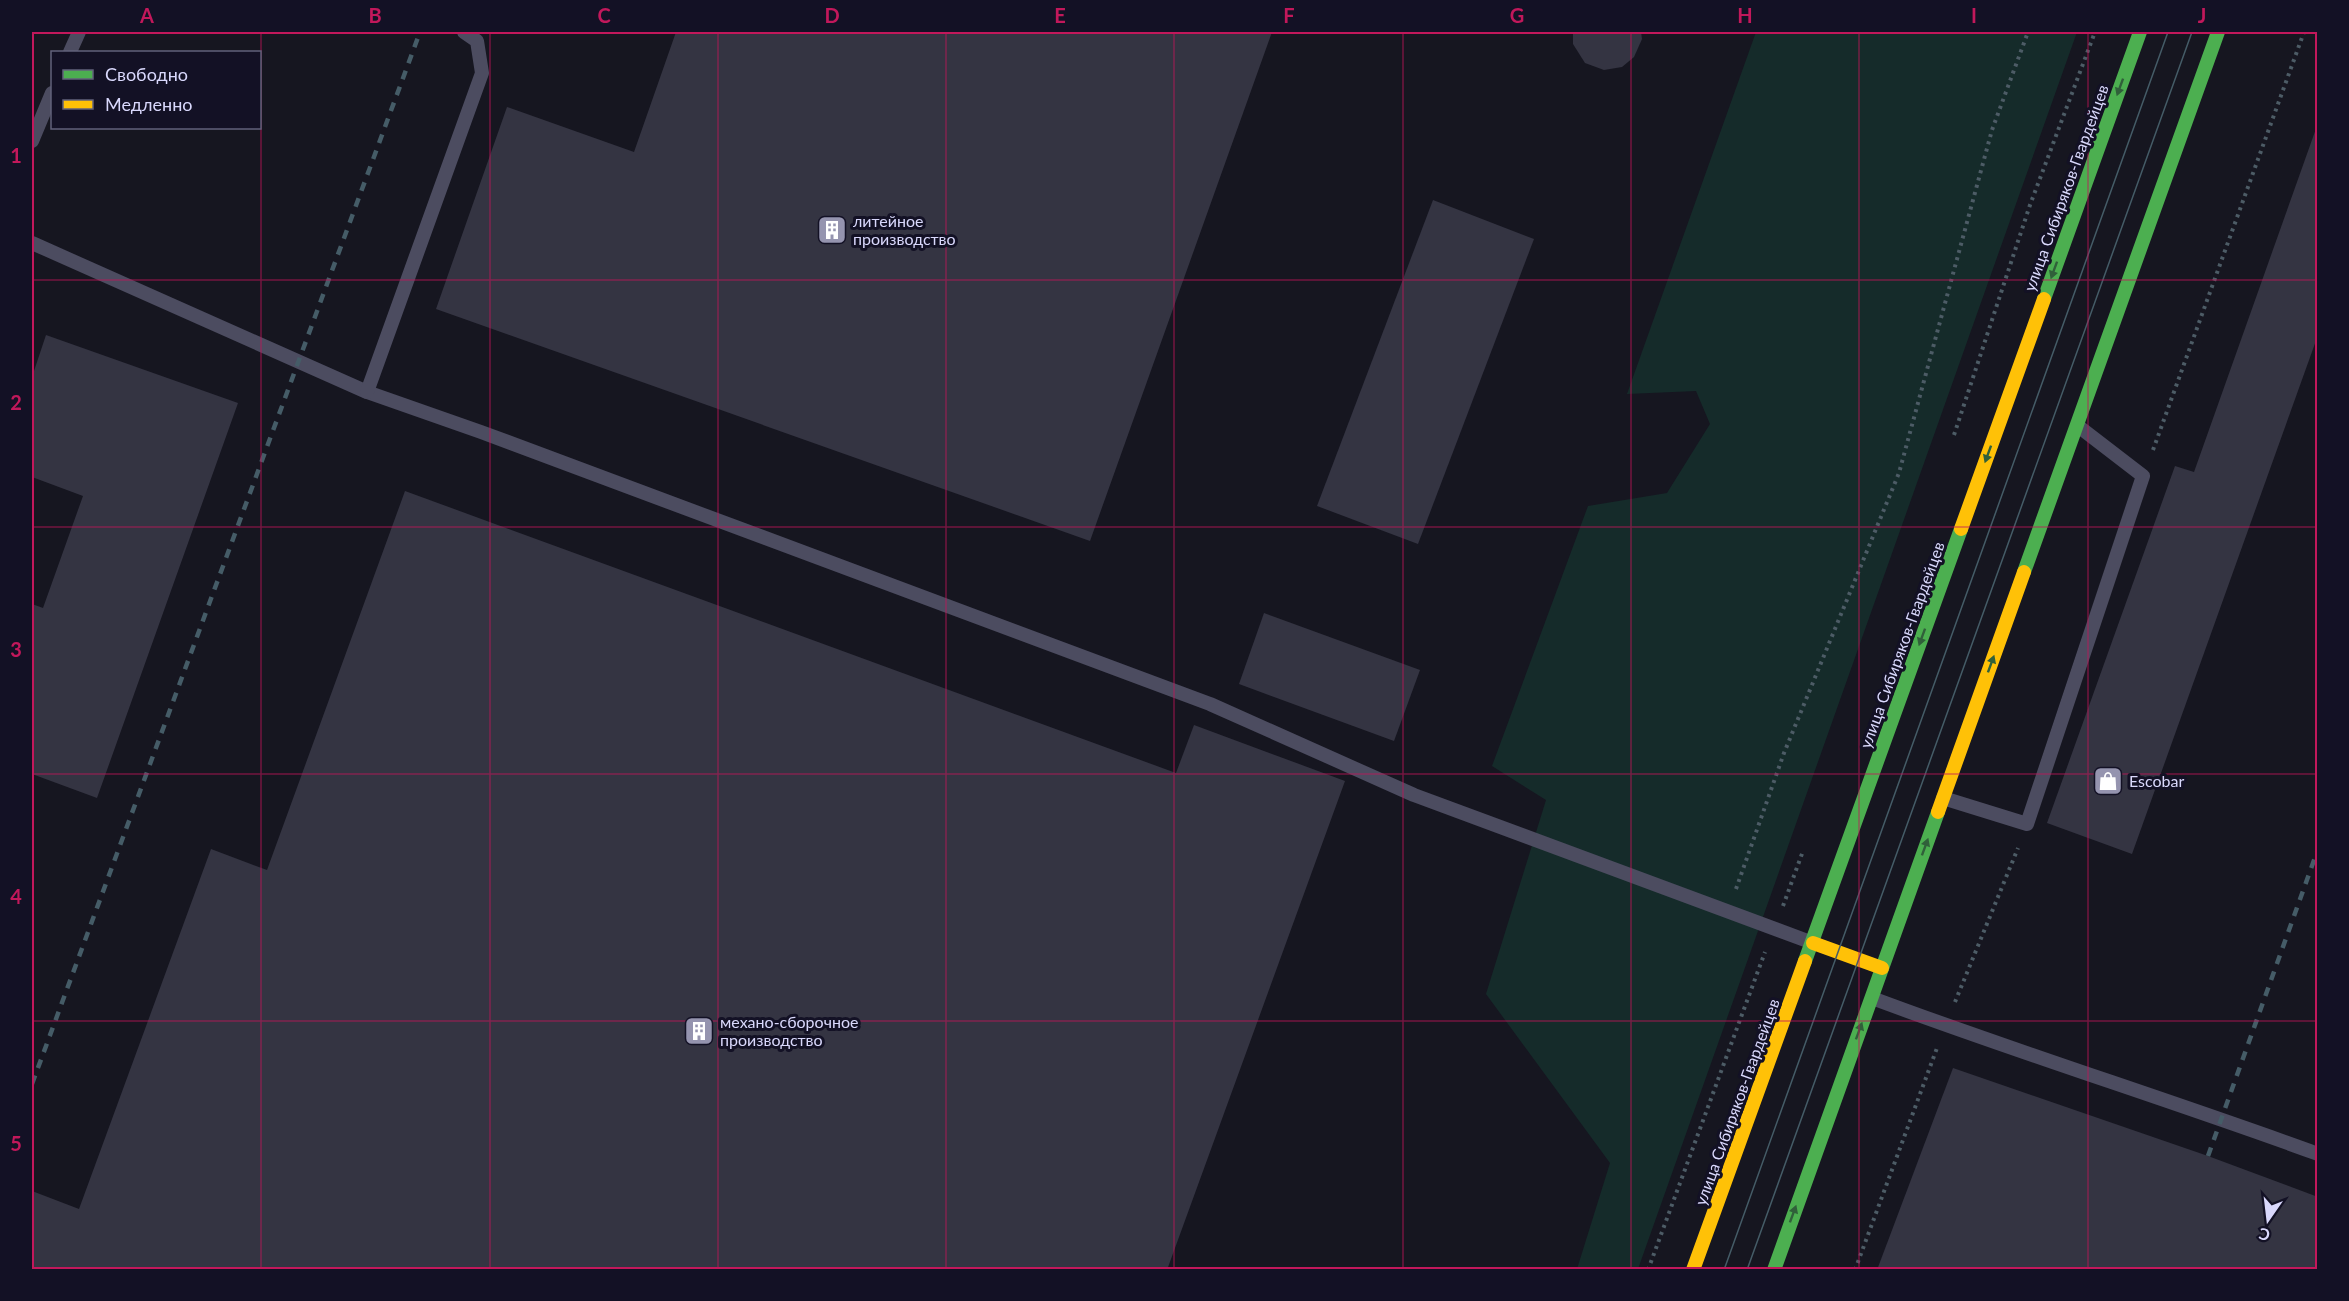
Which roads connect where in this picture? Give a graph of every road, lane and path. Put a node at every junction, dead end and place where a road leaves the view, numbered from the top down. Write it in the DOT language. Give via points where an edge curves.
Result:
graph roads {
  1 [pos="79,32"];
  2 [pos="464,32"];
  3 [pos="2028,32"];
  4 [pos="2095,32"];
  5 [pos="2140,32"];
  6 [pos="2218,32"];
  7 [pos="2304,32"];
  8 [pos="70,51"];
  9 [pos="51,95"];
  10 [pos="32,141"];
  11 [pos="32,243"];
  12 [pos="367,392"];
  13 [pos="2077,425"];
  14 [pos="1952,440"];
  15 [pos="2143,476"];
  16 [pos="1943,798"];
  17 [pos="1808,840"];
  18 [pos="1727,912"];
  19 [pos="1774,928"];
  20 [pos="1813,943"];
  21 [pos="1882,968"];
  22 [pos="1871,998"];
  23 [pos="2318,1154"];
  24 [pos="1648,1269"];
  25 [pos="1693,1269"];
  26 [pos="1774,1269"];
  1 -- 8 [label="lane"];
  2 -- 12 [label="lane" via="477,41 482,73"];
  3 -- 18 [label="path" via="1992,130 1899,473 1784,753"];
  4 -- 14 [label="path" via="2030,205"];
  5 -- 20 [label="main road, улица Сибиряков-Гвардейцев, one-way"];
  6 -- 13 [label="main road"];
  7 -- 15 [label="path"];
  9 -- 10 [label="lane"];
  11 -- 12 [label="lane"];
  12 -- 18 [label="lane" via="1210,704 1414,795"];
  13 -- 15 [label="lane"];
  16 -- 13 [label="main road, one-way"];
  15 -- 16 [label="lane" via="2027,824"];
  21 -- 16 [label="main road, one-way"];
  17 -- 19 [label="path"];
  18 -- 19 [label="lane"];
  19 -- 20 [label="lane"];
  19 -- 24 [label="path"];
  20 -- 21 [label="main road"];
  20 -- 25 [label="main road, улица Сибиряков-Гвардейцев"];
  21 -- 22 [label="main road"];
  22 -- 23 [label="lane"];
  26 -- 22 [label="main road, one-way"];
}
